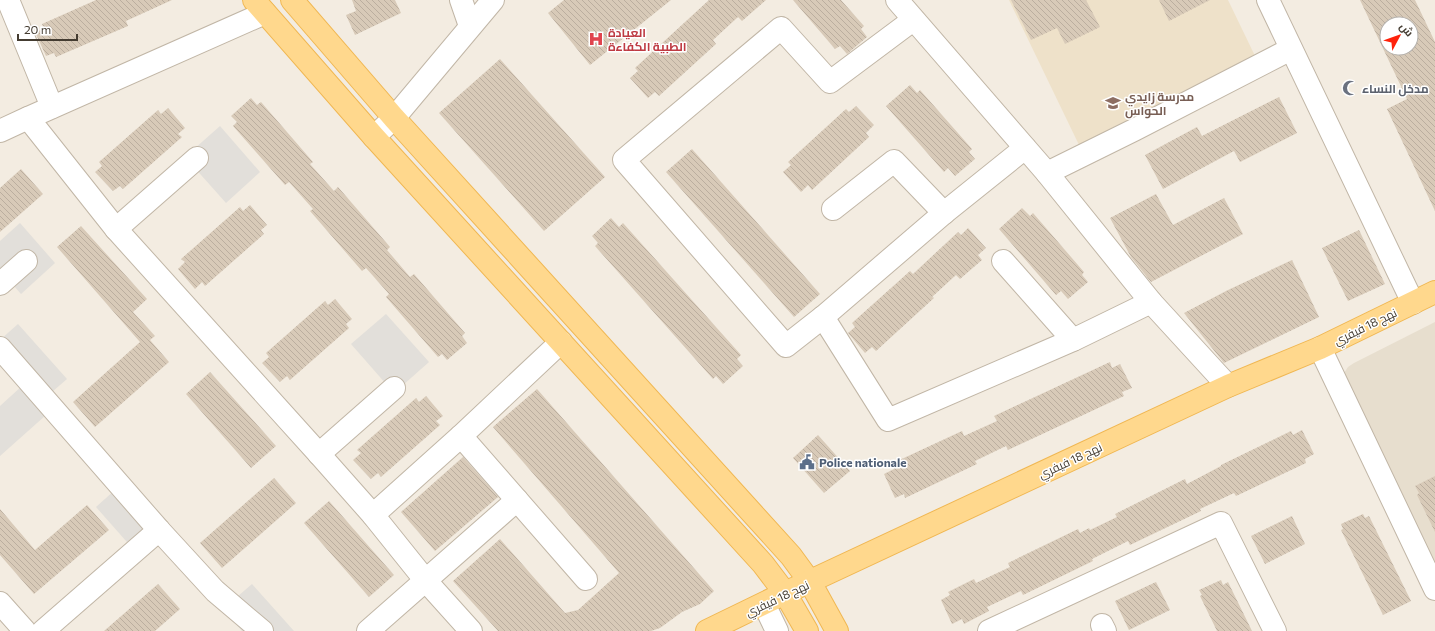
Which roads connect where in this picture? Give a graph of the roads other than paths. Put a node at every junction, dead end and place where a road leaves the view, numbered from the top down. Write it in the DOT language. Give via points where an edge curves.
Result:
graph roads {
  1 [pos="8,0"];
  2 [pos="292,0"];
  3 [pos="460,0"];
  4 [pos="493,0"];
  5 [pos="897,0"];
  6 [pos="1268,0"];
  7 [pos="260,6"];
  8 [pos="913,20"];
  9 [pos="470,26"];
  10 [pos="1291,49"];
  11 [pos="52,107"];
  12 [pos="28,118"];
  13 [pos="394,118"];
  14 [pos="0,131"];
  15 [pos="374,137"];
  16 [pos="1025,148"];
  17 [pos="197,158"];
  18 [pos="1046,174"];
  19 [pos="833,209"];
  20 [pos="944,213"];
  21 [pos="116,229"];
  22 [pos="26,261"];
  23 [pos="1003,261"];
  24 [pos="0,284"];
  25 [pos="1435,292"];
  26 [pos="1151,302"];
  27 [pos="1413,303"];
  28 [pos="823,317"];
  29 [pos="1073,340"];
  30 [pos="561,342"];
  31 [pos="0,348"];
  32 [pos="1320,348"];
  33 [pos="1228,386"];
  34 [pos="394,388"];
  35 [pos="461,436"];
  36 [pos="319,454"];
  37 [pos="517,500"];
  38 [pos="373,515"];
  39 [pos="159,530"];
  40 [pos="586,579"];
  41 [pos="426,581"];
  42 [pos="810,582"];
  43 [pos="1435,589"];
  44 [pos="786,593"];
  45 [pos="0,602"];
  46 [pos="764,604"];
  47 [pos="25,631"];
  48 [pos="43,631"];
  49 [pos="262,631"];
  50 [pos="368,631"];
  51 [pos="471,631"];
  52 [pos="707,631"];
  53 [pos="777,631"];
  54 [pos="807,631"];
  55 [pos="836,631"];
  56 [pos="989,631"];
  57 [pos="1275,631"];
  1 -- 11 [label="street"];
  2 -- 13 [label="main road"];
  3 -- 9 [label="street"];
  4 -- 9 [label="street"];
  5 -- 8 [label="street"];
  6 -- 10 [label="street"];
  7 -- 11 [label="street"];
  7 -- 15 [label="main road"];
  8 -- 16 [label="street"];
  8 -- 28 [label="street" via="830,82 781,28 624,160 786,346"];
  9 -- 13 [label="street"];
  10 -- 18 [label="street"];
  10 -- 27 [label="street"];
  11 -- 12 [label="street"];
  12 -- 14 [label="street"];
  12 -- 21 [label="street"];
  13 -- 15 [label="street"];
  13 -- 42 [label="main road" via="774,537"];
  15 -- 30 [label="main road"];
  16 -- 18 [label="street"];
  16 -- 20 [label="street"];
  17 -- 21 [label="street"];
  18 -- 26 [label="street"];
  19 -- 20 [label="street" via="894,161"];
  20 -- 28 [label="street"];
  21 -- 36 [label="street"];
  22 -- 24 [label="street"];
  23 -- 29 [label="street"];
  25 -- 27 [label="main road, نهج 18 فيفري"];
  26 -- 29 [label="street"];
  26 -- 33 [label="street"];
  27 -- 32 [label="main road, نهج 18 فيفري"];
  28 -- 29 [label="street" via="888,420"];
  30 -- 35 [label="street"];
  30 -- 44 [label="main road" via="763,564"];
  31 -- 39 [label="street"];
  32 -- 33 [label="main road, نهج 18 فيفري"];
  32 -- 43 [label="street"];
  33 -- 42 [label="main road, نهج 18 فيفري"];
  34 -- 36 [label="street"];
  35 -- 37 [label="street"];
  35 -- 38 [label="street"];
  36 -- 38 [label="street"];
  37 -- 40 [label="street"];
  37 -- 41 [label="street"];
  38 -- 41 [label="street"];
  39 -- 48 [label="street"];
  39 -- 49 [label="street" via="215,591"];
  41 -- 50 [label="street"];
  41 -- 51 [label="street"];
  42 -- 44 [label="main road, نهج 18 فيفري"];
  42 -- 55 [label="main road"];
  44 -- 46 [label="main road, نهج 18 فيفري"];
  44 -- 54 [label="main road"];
  45 -- 47 [label="street"];
  46 -- 52 [label="main road, نهج 18 فيفري"];
  46 -- 53 [label="street"];
  56 -- 57 [label="street" via="1221,523"];
}
